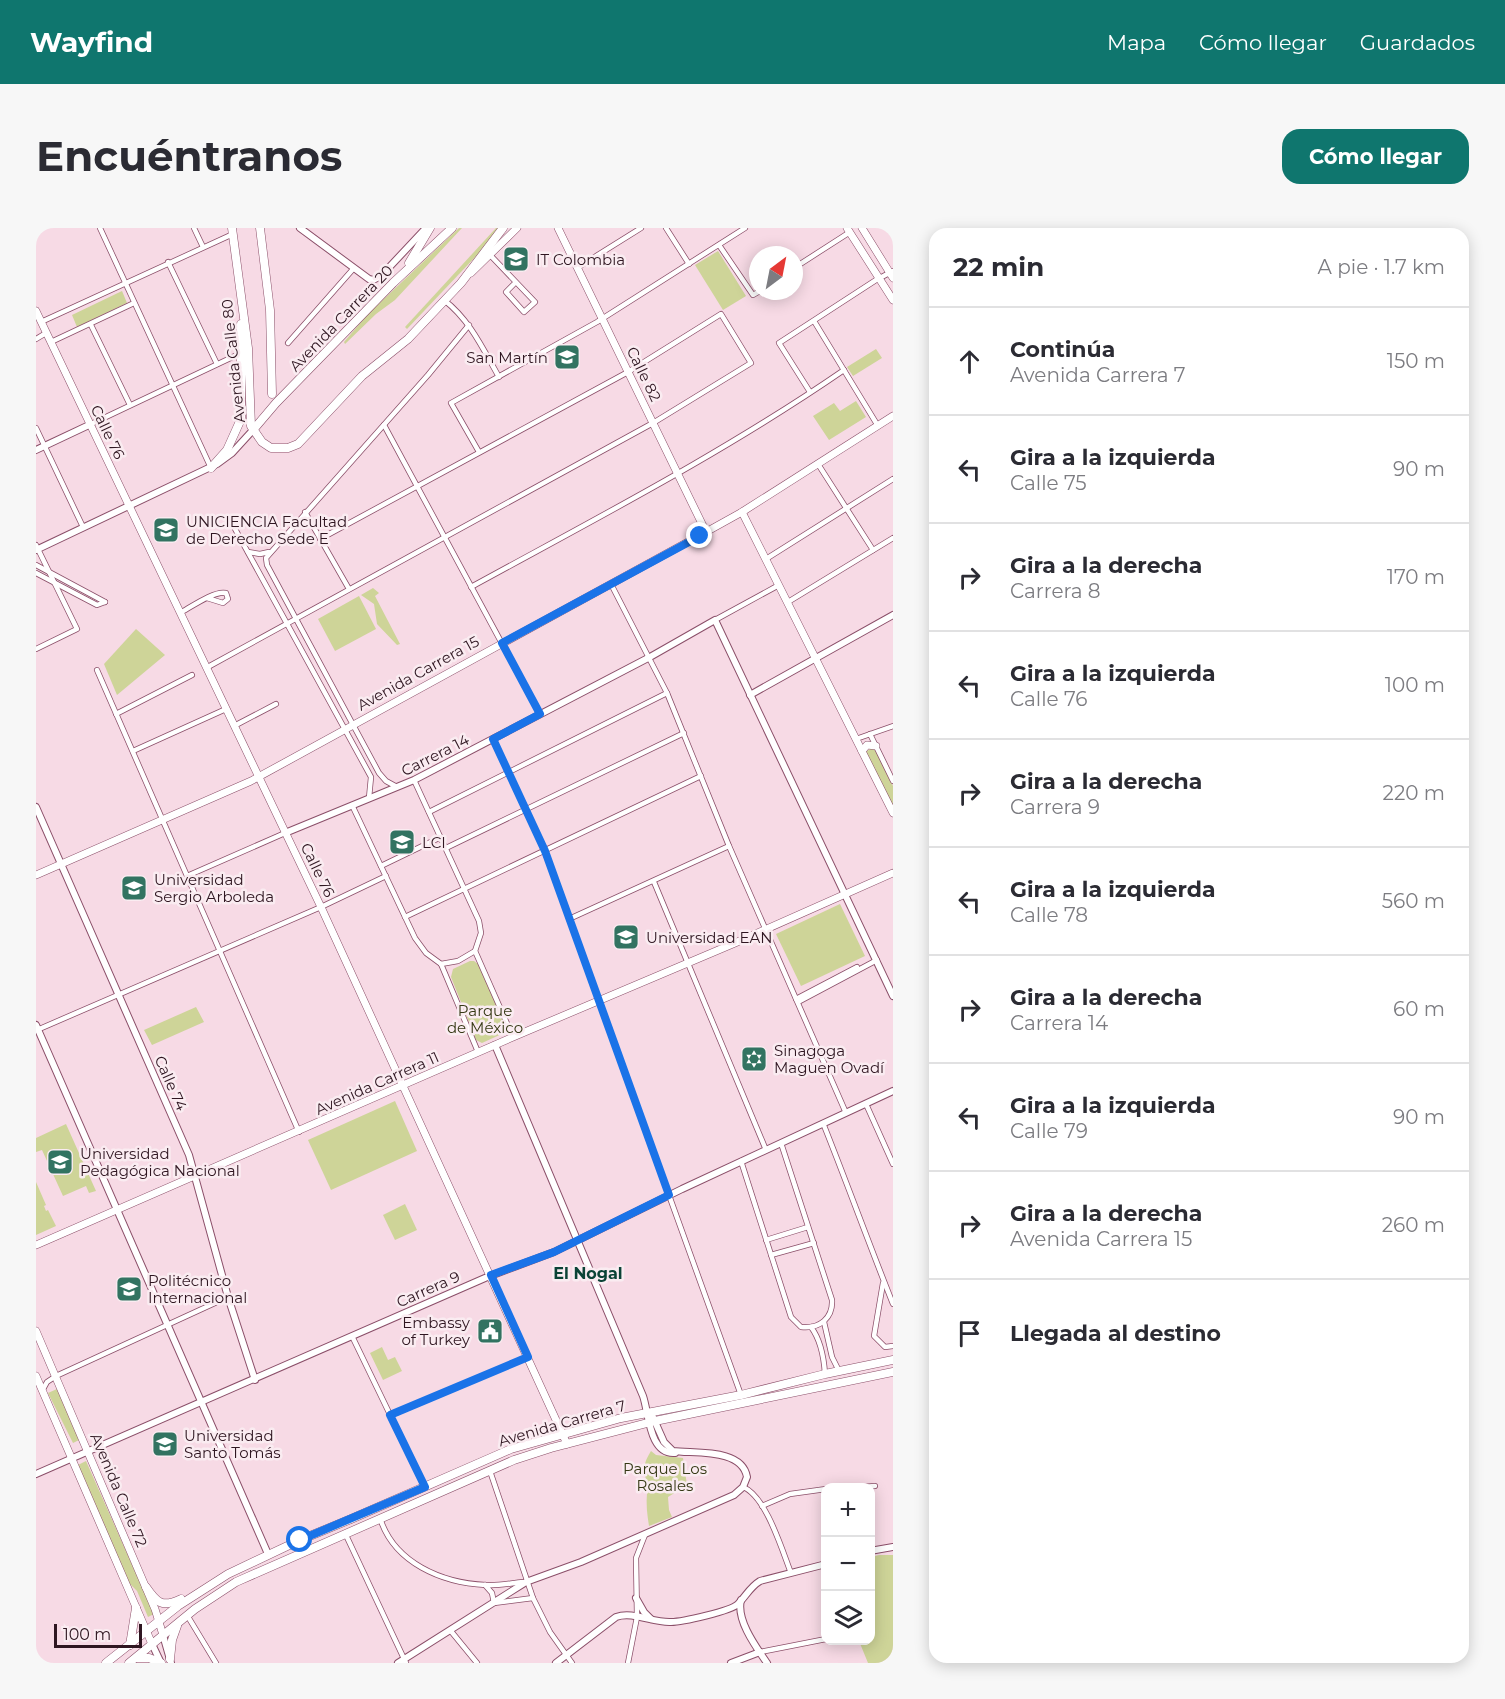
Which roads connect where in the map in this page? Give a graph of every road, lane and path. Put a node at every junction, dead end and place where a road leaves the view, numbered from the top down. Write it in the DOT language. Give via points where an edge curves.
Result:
graph roads {
  1 [pos="100,228"];
  2 [pos="194,228"];
  3 [pos="300,228"];
  4 [pos="428,228"];
  5 [pos="452,228"];
  6 [pos="503,228"];
  7 [pos="517,228"];
  8 [pos="558,228"];
  9 [pos="640,228"];
  10 [pos="666,228"];
  11 [pos="745,228"];
  12 [pos="862,228"];
  13 [pos="848,230"];
  14 [pos="232,231"];
  15 [pos="262,231"];
  16 [pos="719,244"];
  17 [pos="203,247"];
  18 [pos="491,256"];
  19 [pos="168,262"];
  20 [pos="803,262"];
  21 [pos="689,264"];
  22 [pos="354,268"];
  23 [pos="577,268"];
  24 [pos="402,274"];
  25 [pos="892,274"];
  26 [pos="879,278"];
  27 [pos="516,282"];
  28 [pos="124,283"];
  29 [pos="461,283"];
  30 [pos="749,289"];
  31 [pos="444,300"];
  32 [pos="893,300"];
  33 [pos="134,303"];
  34 [pos="242,311"];
  35 [pos="36,312"];
  36 [pos="602,319"];
  37 [pos="814,321"];
  38 [pos="41,322"];
  39 [pos="91,325"];
  40 [pos="469,325"];
  41 [pos="46,333"];
  42 [pos="36,339"];
  43 [pos="51,342"];
  44 [pos="288,343"];
  45 [pos="239,354"];
  46 [pos="217,364"];
  47 [pos="844,370"];
  48 [pos="628,372"];
  49 [pos="499,376"];
  50 [pos="172,385"];
  51 [pos="810,392"];
  52 [pos="272,394"];
  53 [pos="130,405"];
  54 [pos="892,418"];
  55 [pos="653,423"];
  56 [pos="89,424"];
  57 [pos="384,425"];
  58 [pos="878,426"];
  59 [pos="36,428"];
  60 [pos="253,430"];
  61 [pos="45,446"];
  62 [pos="36,450"];
  63 [pos="479,452"];
  64 [pos="818,464"];
  65 [pos="211,468"];
  66 [pos="678,474"];
  67 [pos="893,479"];
  68 [pos="417,487"];
  69 [pos="129,506"];
  70 [pos="846,509"];
  71 [pos="305,512"];
  72 [pos="742,512"];
  73 [pos="83,527"];
  74 [pos="234,527"];
  75 [pos="706,532"];
  76 [pos="444,537"];
  77 [pos="320,538"];
  78 [pos="893,538"];
  79 [pos="37,548"];
  80 [pos="873,550"];
  81 [pos="249,552"];
  82 [pos="269,552"];
  83 [pos="766,559"];
  84 [pos="36,565"];
  85 [pos="49,572"];
  86 [pos="36,573"];
  87 [pos="54,582"];
  88 [pos="611,584"];
  89 [pos="779,585"];
  90 [pos="471,587"];
  91 [pos="348,589"];
  92 [pos="207,598"];
  93 [pos="788,602"];
  94 [pos="180,613"];
  95 [pos="893,615"];
  96 [pos="296,618"];
  97 [pos="716,620"];
  98 [pos="287,623"];
  99 [pos="502,643"];
  100 [pos="36,649"];
  101 [pos="650,657"];
  102 [pos="816,658"];
  103 [pos="206,668"];
  104 [pos="97,670"];
  105 [pos="192,675"];
  106 [pos="667,693"];
  107 [pos="750,695"];
  108 [pos="276,704"];
  109 [pos="226,709"];
  110 [pos="116,714"];
  111 [pos="540,714"];
  112 [pos="353,724"];
  113 [pos="234,726"];
  114 [pos="893,726"];
  115 [pos="345,729"];
  116 [pos="684,733"];
  117 [pos="870,734"];
  118 [pos="493,739"];
  119 [pos="856,739"];
  120 [pos="876,746"];
  121 [pos="133,751"];
  122 [pos="862,751"];
  123 [pos="509,772"];
  124 [pos="701,776"];
  125 [pos="258,777"];
  126 [pos="414,780"];
  127 [pos="893,781"];
  128 [pos="397,787"];
  129 [pos="369,798"];
  130 [pos="352,805"];
  131 [pos="36,807"];
  132 [pos="527,810"];
  133 [pos="429,812"];
  134 [pos="893,813"];
  135 [pos="163,820"];
  136 [pos="285,833"];
  137 [pos="441,837"];
  138 [pos="729,846"];
  139 [pos="446,848"];
  140 [pos="545,851"];
  141 [pos="62,864"];
  142 [pos="381,866"];
  143 [pos="893,873"];
  144 [pos="36,875"];
  145 [pos="187,876"];
  146 [pos="386,876"];
  147 [pos="654,882"];
  148 [pos="465,889"];
  149 [pos="844,895"];
  150 [pos="321,907"];
  151 [pos="405,917"];
  152 [pos="568,920"];
  153 [pos="765,929"];
  154 [pos="219,950"];
  155 [pos="475,951"];
  156 [pos="876,959"];
  157 [pos="688,963"];
  158 [pos="441,964"];
  159 [pos="119,994"];
  160 [pos="893,996"];
  161 [pos="797,1000"];
  162 [pos="599,1001"];
  163 [pos="37,1028"];
  164 [pos="513,1037"];
  165 [pos="495,1045"];
  166 [pos="478,1052"];
  167 [pos="404,1085"];
  168 [pos="893,1091"];
  169 [pos="866,1104"];
  170 [pos="846,1113"];
  171 [pos="824,1123"];
  172 [pos="299,1132"];
  173 [pos="781,1143"];
  174 [pos="766,1150"];
  175 [pos="741,1161"];
  176 [pos="893,1164"];
  177 [pos="196,1177"];
  178 [pos="669,1195"];
  179 [pos="118,1210"];
  180 [pos="808,1227"];
  181 [pos="577,1240"];
  182 [pos="766,1240"];
  183 [pos="814,1243"];
  184 [pos="36,1245"];
  185 [pos="771,1255"];
  186 [pos="491,1275"];
  187 [pos="884,1280"];
  188 [pos="228,1297"];
  189 [pos="893,1304"];
  190 [pos="824,1322"];
  191 [pos="167,1325"];
  192 [pos="811,1327"];
  193 [pos="36,1331"];
  194 [pos="352,1336"];
  195 [pos="893,1346"];
  196 [pos="528,1357"];
  197 [pos="893,1360"];
  198 [pos="839,1371"];
  199 [pos="893,1372"];
  200 [pos="825,1374"];
  201 [pos="36,1376"];
  202 [pos="56,1376"];
  203 [pos="255,1380"];
  204 [pos="42,1390"];
  205 [pos="741,1395"];
  206 [pos="201,1402"];
  207 [pos="648,1412"];
  208 [pos="390,1415"];
  209 [pos="651,1422"];
  210 [pos="563,1434"];
  211 [pos="567,1444"];
  212 [pos="88,1451"];
  213 [pos="72,1458"];
  214 [pos="490,1470"];
  215 [pos="36,1474"];
  216 [pos="425,1487"];
  217 [pos="743,1487"];
  218 [pos="821,1490"];
  219 [pos="762,1506"];
  220 [pos="380,1518"];
  221 [pos="345,1533"];
  222 [pos="645,1535"];
  223 [pos="893,1547"];
  224 [pos="875,1550"];
  225 [pos="268,1554"];
  226 [pos="821,1565"];
  227 [pos="791,1573"];
  228 [pos="526,1582"];
  229 [pos="485,1585"];
  230 [pos="146,1587"];
  231 [pos="196,1593"];
  232 [pos="532,1598"];
  233 [pos="636,1598"];
  234 [pos="741,1600"];
  235 [pos="494,1603"];
  236 [pos="136,1608"];
  237 [pos="731,1608"];
  238 [pos="740,1613"];
  239 [pos="187,1615"];
  240 [pos="636,1617"];
  241 [pos="159,1621"];
  242 [pos="654,1621"];
  243 [pos="178,1622"];
  244 [pos="450,1630"];
  245 [pos="147,1632"];
  246 [pos="163,1635"];
  247 [pos="821,1640"];
  248 [pos="152,1644"];
  249 [pos="130,1645"];
  250 [pos="760,1652"];
  251 [pos="567,1655"];
  252 [pos="137,1658"];
  253 [pos="171,1661"];
  254 [pos="402,1662"];
  255 [pos="106,1663"];
  256 [pos="129,1663"];
  257 [pos="161,1663"];
  258 [pos="216,1663"];
  259 [pos="477,1663"];
  260 [pos="556,1663"];
  261 [pos="572,1663"];
  262 [pos="628,1663"];
  263 [pos="731,1663"];
  264 [pos="767,1663"];
  1 -- 28 [label="street"];
  2 -- 17 [label="street"];
  3 -- 22 [label="street"];
  4 -- 22 [label="street" via="378,279 369,279"];
  4 -- 24 [label="main road"];
  5 -- 24 [label="main road, Avenida Carrera 20"];
  6 -- 29 [label="main road"];
  7 -- 18 [label="main road"];
  8 -- 23 [label="main road, Calle 82"];
  9 -- 23 [label="street"];
  10 -- 21 [label="street"];
  11 -- 16 [label="street"];
  12 -- 25 [label="main road"];
  13 -- 20 [label="street"];
  13 -- 26 [label="main road"];
  14 -- 17 [label="street"];
  14 -- 34 [label="main road, Avenida Calle 80"];
  15 -- 52 [label="main road" via="270,310"];
  16 -- 21 [label="street"];
  16 -- 30 [label="street"];
  17 -- 19 [label="street"];
  18 -- 27 [label="street"];
  18 -- 29 [label="main road"];
  19 -- 28 [label="street"];
  19 -- 46 [label="street"];
  21 -- 36 [label="street"];
  22 -- 44 [label="street"];
  23 -- 36 [label="main road, Calle 82"];
  24 -- 60 [label="main road, Avenida Carrera 20"];
  25 -- 26 [label="street"];
  26 -- 32 [label="main road"];
  26 -- 37 [label="street"];
  27 -- 27 [label="street" via="535,302 524,312 506,292"];
  28 -- 33 [label="street"];
  28 -- 38 [label="street"];
  29 -- 31 [label="main road"];
  31 -- 40 [label="street"];
  31 -- 60 [label="main road, Avenida Calle 80" via="408,339 362,376 298,444 271,448"];
  33 -- 39 [label="street"];
  33 -- 50 [label="street"];
  34 -- 45 [label="main road"];
  34 -- 60 [label="main road, Avenida Calle 80"];
  35 -- 38 [label="main road, Calle 76"];
  36 -- 48 [label="main road, Calle 82"];
  36 -- 49 [label="street"];
  37 -- 47 [label="street"];
  37 -- 51 [label="street" via="779,343"];
  38 -- 41 [label="main road, Calle 76"];
  39 -- 43 [label="street"];
  39 -- 53 [label="street"];
  40 -- 49 [label="street"];
  40 -- 57 [label="street"];
  41 -- 42 [label="street"];
  41 -- 43 [label="main road, Calle 76"];
  43 -- 56 [label="main road, Calle 76"];
  45 -- 46 [label="street"];
  45 -- 65 [label="main road" via="241,419 227,450"];
  46 -- 50 [label="street"];
  47 -- 51 [label="street"];
  47 -- 58 [label="street"];
  48 -- 55 [label="main road, Calle 82"];
  48 -- 55 [label="street" via="721,314 751,363"];
  48 -- 63 [label="street"];
  49 -- 63 [label="street" via="451,403"];
  50 -- 53 [label="street"];
  50 -- 65 [label="street"];
  51 -- 66 [label="street"];
  53 -- 56 [label="street"];
  54 -- 58 [label="main road, Avenida Carrera 15"];
  55 -- 66 [label="main road, Calle 82"];
  55 -- 76 [label="street"];
  56 -- 61 [label="street"];
  56 -- 69 [label="main road, Calle 76"];
  57 -- 68 [label="street"];
  57 -- 71 [label="street"];
  58 -- 64 [label="main road, Avenida Carrera 15"];
  59 -- 61 [label="street"];
  60 -- 65 [label="street" via="228,457"];
  61 -- 62 [label="street"];
  61 -- 73 [label="street"];
  63 -- 68 [label="street"];
  64 -- 70 [label="street"];
  64 -- 72 [label="main road, Avenida Carrera 15"];
  65 -- 69 [label="street"];
  66 -- 75 [label="main road, Calle 82"];
  66 -- 90 [label="street"];
  67 -- 70 [label="street"];
  68 -- 76 [label="street"];
  68 -- 77 [label="street"];
  69 -- 73 [label="street"];
  69 -- 94 [label="main road, Calle 76"];
  70 -- 80 [label="street"];
  70 -- 83 [label="street"];
  71 -- 77 [label="street"];
  71 -- 82 [label="street"];
  72 -- 75 [label="main road, Avenida Carrera 15"];
  72 -- 83 [label="main road"];
  73 -- 79 [label="street"];
  74 -- 81 [label="street"];
  75 -- 88 [label="main road, Avenida Carrera 15"];
  76 -- 90 [label="street"];
  76 -- 91 [label="street"];
  77 -- 91 [label="street"];
  78 -- 80 [label="street"];
  79 -- 85 [label="street"];
  80 -- 93 [label="street"];
  81 -- 82 [label="street"];
  81 -- 98 [label="street"];
  82 -- 96 [label="street" via="267,565"];
  83 -- 89 [label="main road"];
  84 -- 85 [label="street"];
  85 -- 87 [label="street"];
  85 -- 87 [label="street" via="105,602 97,605"];
  86 -- 87 [label="street"];
  87 -- 100 [label="street" via="77,629"];
  88 -- 99 [label="main road, Avenida Carrera 15"];
  88 -- 101 [label="street"];
  89 -- 93 [label="main road"];
  89 -- 97 [label="street, Carrera 14"];
  90 -- 99 [label="street"];
  91 -- 96 [label="street"];
  92 -- 94 [label="street"];
  93 -- 102 [label="main road"];
  94 -- 103 [label="main road, Calle 76"];
  95 -- 102 [label="street"];
  96 -- 98 [label="street"];
  96 -- 112 [label="street"];
  97 -- 101 [label="street, Carrera 14"];
  97 -- 107 [label="street"];
  98 -- 103 [label="street"];
  98 -- 115 [label="street"];
  99 -- 111 [label="street"];
  99 -- 112 [label="main road, Avenida Carrera 15"];
  101 -- 106 [label="street"];
  101 -- 111 [label="street, Carrera 14"];
  102 -- 107 [label="street"];
  102 -- 119 [label="main road"];
  103 -- 109 [label="main road, Calle 76"];
  104 -- 110 [label="street"];
  105 -- 110 [label="street"];
  106 -- 116 [label="street"];
  106 -- 123 [label="street"];
  107 -- 149 [label="street"];
  108 -- 113 [label="street"];
  109 -- 113 [label="main road, Calle 76"];
  109 -- 121 [label="street"];
  110 -- 121 [label="street"];
  111 -- 118 [label="street, Carrera 14"];
  112 -- 115 [label="main road, Avenida Carrera 15"];
  112 -- 128 [label="street" via="379,773"];
  113 -- 125 [label="main road, Calle 76"];
  114 -- 117 [label="street"];
  115 -- 125 [label="main road, Avenida Carrera 15"];
  115 -- 129 [label="street" via="371,777"];
  116 -- 124 [label="street"];
  116 -- 132 [label="street"];
  117 -- 119 [label="street"];
  117 -- 120 [label="street"];
  118 -- 123 [label="street"];
  118 -- 126 [label="street, Carrera 14"];
  119 -- 122 [label="main road"];
  120 -- 122 [label="main road" via="867,744"];
  120 -- 127 [label="street"];
  121 -- 135 [label="street"];
  122 -- 134 [label="main road"];
  123 -- 132 [label="street"];
  123 -- 133 [label="street"];
  124 -- 138 [label="street"];
  124 -- 140 [label="street"];
  125 -- 135 [label="main road, Avenida Carrera 15"];
  125 -- 136 [label="main road, Calle 76"];
  126 -- 128 [label="street, Carrera 14"];
  126 -- 133 [label="street"];
  128 -- 129 [label="street, Carrera 14"];
  129 -- 130 [label="street, Carrera 14"];
  130 -- 136 [label="street, Carrera 14"];
  130 -- 142 [label="street"];
  131 -- 141 [label="street, Calle 74"];
  132 -- 139 [label="street"];
  132 -- 140 [label="street"];
  133 -- 137 [label="street"];
  135 -- 141 [label="main road, Avenida Carrera 15"];
  135 -- 145 [label="street"];
  136 -- 145 [label="street, Carrera 14"];
  136 -- 150 [label="main road, Calle 76"];
  137 -- 139 [label="street"];
  137 -- 142 [label="street"];
  138 -- 147 [label="street"];
  138 -- 153 [label="street"];
  139 -- 148 [label="street"];
  140 -- 148 [label="street"];
  140 -- 152 [label="street"];
  141 -- 144 [label="main road, Avenida Carrera 15"];
  141 -- 159 [label="street, Calle 74"];
  142 -- 146 [label="street"];
  143 -- 149 [label="main road, Avenida Carrera 11"];
  145 -- 154 [label="street"];
  146 -- 150 [label="street"];
  146 -- 151 [label="street"];
  147 -- 152 [label="street"];
  147 -- 157 [label="street"];
  148 -- 151 [label="street"];
  148 -- 155 [label="street" via="481,925"];
  149 -- 153 [label="main road, Avenida Carrera 11"];
  149 -- 156 [label="street"];
  150 -- 154 [label="street"];
  150 -- 167 [label="main road, Calle 76"];
  151 -- 158 [label="street" via="426,953"];
  152 -- 162 [label="street"];
  153 -- 157 [label="main road, Avenida Carrera 11"];
  153 -- 161 [label="street"];
  154 -- 159 [label="street"];
  154 -- 172 [label="street"];
  155 -- 158 [label="street" via="458,961"];
  155 -- 164 [label="street"];
  156 -- 160 [label="street"];
  156 -- 161 [label="street"];
  157 -- 162 [label="main road, Avenida Carrera 11"];
  157 -- 174 [label="street"];
  158 -- 166 [label="street"];
  159 -- 163 [label="street"];
  159 -- 177 [label="street, Calle 74"];
  161 -- 170 [label="street"];
  162 -- 164 [label="main road, Avenida Carrera 11"];
  162 -- 178 [label="street"];
  163 -- 179 [label="street"];
  164 -- 165 [label="main road, Avenida Carrera 11"];
  165 -- 166 [label="main road, Avenida Carrera 11"];
  165 -- 181 [label="street"];
  166 -- 167 [label="main road, Avenida Carrera 11"];
  167 -- 172 [label="main road, Avenida Carrera 11"];
  167 -- 186 [label="main road, Calle 76"];
  168 -- 169 [label="street, Carrera 9"];
  169 -- 170 [label="street, Carrera 9"];
  169 -- 176 [label="street"];
  170 -- 171 [label="street, Carrera 9"];
  171 -- 173 [label="street, Carrera 9"];
  171 -- 187 [label="street"];
  172 -- 177 [label="main road, Avenida Carrera 11"];
  173 -- 174 [label="street, Carrera 9"];
  173 -- 180 [label="street"];
  174 -- 175 [label="street, Carrera 9"];
  175 -- 178 [label="street, Carrera 9"];
  175 -- 182 [label="street"];
  177 -- 179 [label="main road, Avenida Carrera 11"];
  177 -- 188 [label="street, Calle 74"];
  178 -- 181 [label="street, Carrera 9"];
  178 -- 205 [label="street"];
  179 -- 184 [label="main road, Avenida Carrera 11"];
  179 -- 191 [label="street"];
  180 -- 182 [label="street"];
  180 -- 183 [label="street"];
  181 -- 186 [label="street, Carrera 9"];
  181 -- 207 [label="street"];
  182 -- 185 [label="street"];
  183 -- 185 [label="street"];
  183 -- 190 [label="street" via="832,1300 832,1309"];
  185 -- 192 [label="street" via="791,1317 798,1326"];
  186 -- 194 [label="street, Carrera 9"];
  186 -- 196 [label="main road, Calle 76"];
  187 -- 189 [label="street"];
  187 -- 195 [label="street" via="874,1336 885,1347"];
  188 -- 191 [label="street"];
  188 -- 203 [label="street, Calle 74"];
  190 -- 192 [label="street"];
  190 -- 198 [label="street"];
  191 -- 202 [label="street"];
  191 -- 206 [label="street"];
  192 -- 200 [label="street"];
  193 -- 202 [label="main road, Avenida Calle 72"];
  194 -- 203 [label="street, Carrera 9"];
  194 -- 208 [label="street"];
  196 -- 208 [label="street"];
  196 -- 210 [label="main road, Calle 76"];
  197 -- 198 [label="main road, Avenida Carrera 7"];
  198 -- 200 [label="main road, Avenida Carrera 7"];
  199 -- 209 [label="main road, Avenida Carrera 7"];
  200 -- 205 [label="main road, Avenida Carrera 7"];
  201 -- 204 [label="main road, Avenida Calle 72"];
  202 -- 204 [label="street"];
  202 -- 212 [label="main road, Avenida Calle 72"];
  203 -- 206 [label="street, Carrera 9"];
  204 -- 213 [label="main road, Avenida Calle 72"];
  205 -- 207 [label="main road, Avenida Carrera 7"];
  206 -- 212 [label="street, Carrera 9"];
  206 -- 225 [label="street"];
  207 -- 209 [label="street"];
  207 -- 210 [label="main road, Avenida Carrera 7"];
  208 -- 216 [label="street"];
  209 -- 211 [label="main road, Avenida Carrera 7"];
  209 -- 217 [label="street" via="656,1442 672,1454 735,1459 747,1477"];
  210 -- 211 [label="main road, Calle 76"];
  210 -- 216 [label="main road, Avenida Carrera 7" via="511,1449"];
  211 -- 214 [label="main road, Avenida Carrera 7"];
  212 -- 213 [label="street, Carrera 9"];
  212 -- 230 [label="main road, Avenida Calle 72"];
  213 -- 215 [label="street, Carrera 9"];
  213 -- 236 [label="main road, Avenida Calle 72"];
  214 -- 220 [label="main road, Avenida Carrera 7"];
  214 -- 228 [label="street"];
  216 -- 225 [label="main road, Avenida Carrera 7"];
  217 -- 219 [label="street" via="754,1493"];
  217 -- 222 [label="street" via="734,1496"];
  218 -- 219 [label="street" via="790,1494"];
  219 -- 227 [label="street"];
  220 -- 221 [label="main road, Avenida Carrera 7"];
  220 -- 229 [label="street" via="393,1545 421,1567 444,1578"];
  221 -- 239 [label="main road, Avenida Carrera 7" via="244,1578"];
  221 -- 254 [label="street"];
  222 -- 228 [label="street"];
  222 -- 233 [label="street" via="636,1558"];
  223 -- 224 [label="street"];
  225 -- 231 [label="main road, Avenida Carrera 7"];
  226 -- 227 [label="street"];
  227 -- 234 [label="street" via="760,1581"];
  228 -- 229 [label="street"];
  228 -- 232 [label="street"];
  228 -- 235 [label="street"];
  229 -- 235 [label="street"];
  230 -- 231 [label="main road" via="162,1604"];
  230 -- 241 [label="main road, Avenida Calle 72"];
  231 -- 241 [label="main road, Avenida Carrera 7"];
  232 -- 235 [label="street"];
  232 -- 251 [label="street"];
  233 -- 240 [label="street"];
  233 -- 242 [label="street"];
  234 -- 237 [label="street"];
  234 -- 238 [label="street"];
  235 -- 244 [label="street"];
  236 -- 245 [label="main road, Avenida Calle 72"];
  236 -- 249 [label="main road"];
  237 -- 238 [label="street"];
  237 -- 242 [label="street" via="680,1621"];
  238 -- 250 [label="street"];
  239 -- 243 [label="main road, Avenida Carrera 7"];
  239 -- 258 [label="street"];
  240 -- 242 [label="street"];
  240 -- 251 [label="street" via="616,1617"];
  240 -- 262 [label="street"];
  241 -- 245 [label="main road, Avenida Carrera 7"];
  241 -- 246 [label="main road, Avenida Calle 72"];
  243 -- 246 [label="main road, Avenida Carrera 7"];
  243 -- 253 [label="main road"];
  244 -- 254 [label="street"];
  244 -- 259 [label="street"];
  245 -- 248 [label="main road, Avenida Calle 72"];
  245 -- 249 [label="main road, Avenida Carrera 7"];
  246 -- 248 [label="main road, Avenida Carrera 7"];
  246 -- 253 [label="street, Avenida Calle 72"];
  247 -- 250 [label="street"];
  248 -- 252 [label="main road, Avenida Carrera 7"];
  248 -- 257 [label="street, Avenida Calle 72"];
  249 -- 255 [label="main road, Avenida Carrera 7"];
  250 -- 263 [label="street"];
  250 -- 264 [label="street"];
  251 -- 260 [label="street"];
  251 -- 261 [label="street"];
  252 -- 256 [label="main road, Avenida Carrera 7"];
  252 -- 257 [label="main road"];
}
